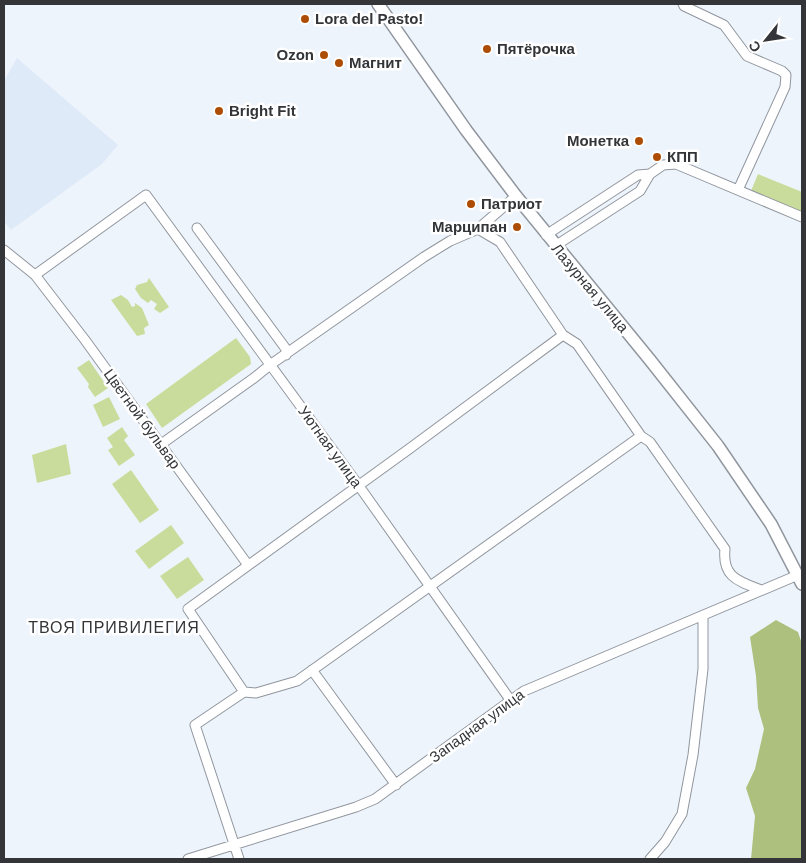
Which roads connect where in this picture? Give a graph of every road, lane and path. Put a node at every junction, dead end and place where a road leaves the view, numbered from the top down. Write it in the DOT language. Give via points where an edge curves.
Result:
graph roads {
  1 [pos="378,4"];
  2 [pos="683,4"];
  3 [pos="650,174"];
  4 [pos="738,190"];
  5 [pos="516,196"];
  6 [pos="802,217"];
  7 [pos="197,228"];
  8 [pos="478,229"];
  9 [pos="546,235"];
  10 [pos="555,246"];
  11 [pos="4,250"];
  12 [pos="35,275"];
  13 [pos="563,335"];
  14 [pos="286,355"];
  15 [pos="270,365"];
  16 [pos="641,436"];
  17 [pos="160,445"];
  18 [pos="359,486"];
  19 [pos="248,565"];
  20 [pos="800,579"];
  21 [pos="429,587"];
  22 [pos="764,588"];
  23 [pos="703,615"];
  24 [pos="312,670"];
  25 [pos="244,692"];
  26 [pos="511,701"];
  27 [pos="396,785"];
  28 [pos="234,845"];
  29 [pos="188,859"];
  30 [pos="239,859"];
  31 [pos="650,859"];
  1 -- 5 [label="street, Лазурная улица"];
  2 -- 4 [label="street" via="724,25 747,56 786,75 785,86"];
  3 -- 4 [label="street" via="663,165 676,164"];
  3 -- 9 [label="street" via="638,175"];
  3 -- 10 [label="street" via="640,191"];
  4 -- 6 [label="street"];
  5 -- 8 [label="street"];
  5 -- 9 [label="street, Лазурная улица"];
  7 -- 14 [label="street" via="286,349"];
  8 -- 13 [label="street" via="500,242"];
  8 -- 14 [label="street" via="424,257"];
  9 -- 10 [label="street, Лазурная улица"];
  10 -- 20 [label="street, Лазурная улица" via="718,446 772,524"];
  11 -- 12 [label="street, Цветной бульвар"];
  12 -- 15 [label="street, Уютная улица" via="146,196"];
  12 -- 17 [label="street, Цветной бульвар"];
  13 -- 16 [label="street" via="578,344"];
  13 -- 18 [label="street"];
  14 -- 15 [label="street"];
  15 -- 17 [label="street"];
  15 -- 18 [label="street, Уютная улица"];
  16 -- 21 [label="street"];
  16 -- 22 [label="street" via="650,442 725,549 727,572 742,582"];
  17 -- 19 [label="street, Цветной бульвар"];
  18 -- 19 [label="street"];
  18 -- 21 [label="street, Уютная улица"];
  19 -- 25 [label="street" via="188,609"];
  20 -- 22 [label="street, Западная улица"];
  21 -- 24 [label="street"];
  21 -- 26 [label="street, Уютная улица"];
  22 -- 23 [label="street, Западная улица"];
  23 -- 26 [label="street, Западная улица" via="524,691"];
  23 -- 31 [label="street" via="702,669 693,755 682,814"];
  24 -- 25 [label="street" via="297,681 256,693"];
  24 -- 27 [label="street"];
  25 -- 28 [label="street" via="195,725"];
  26 -- 27 [label="street, Западная улица"];
  27 -- 28 [label="street, Западная улица" via="356,807"];
  28 -- 29 [label="street, Западная улица"];
  28 -- 30 [label="street"];
}
